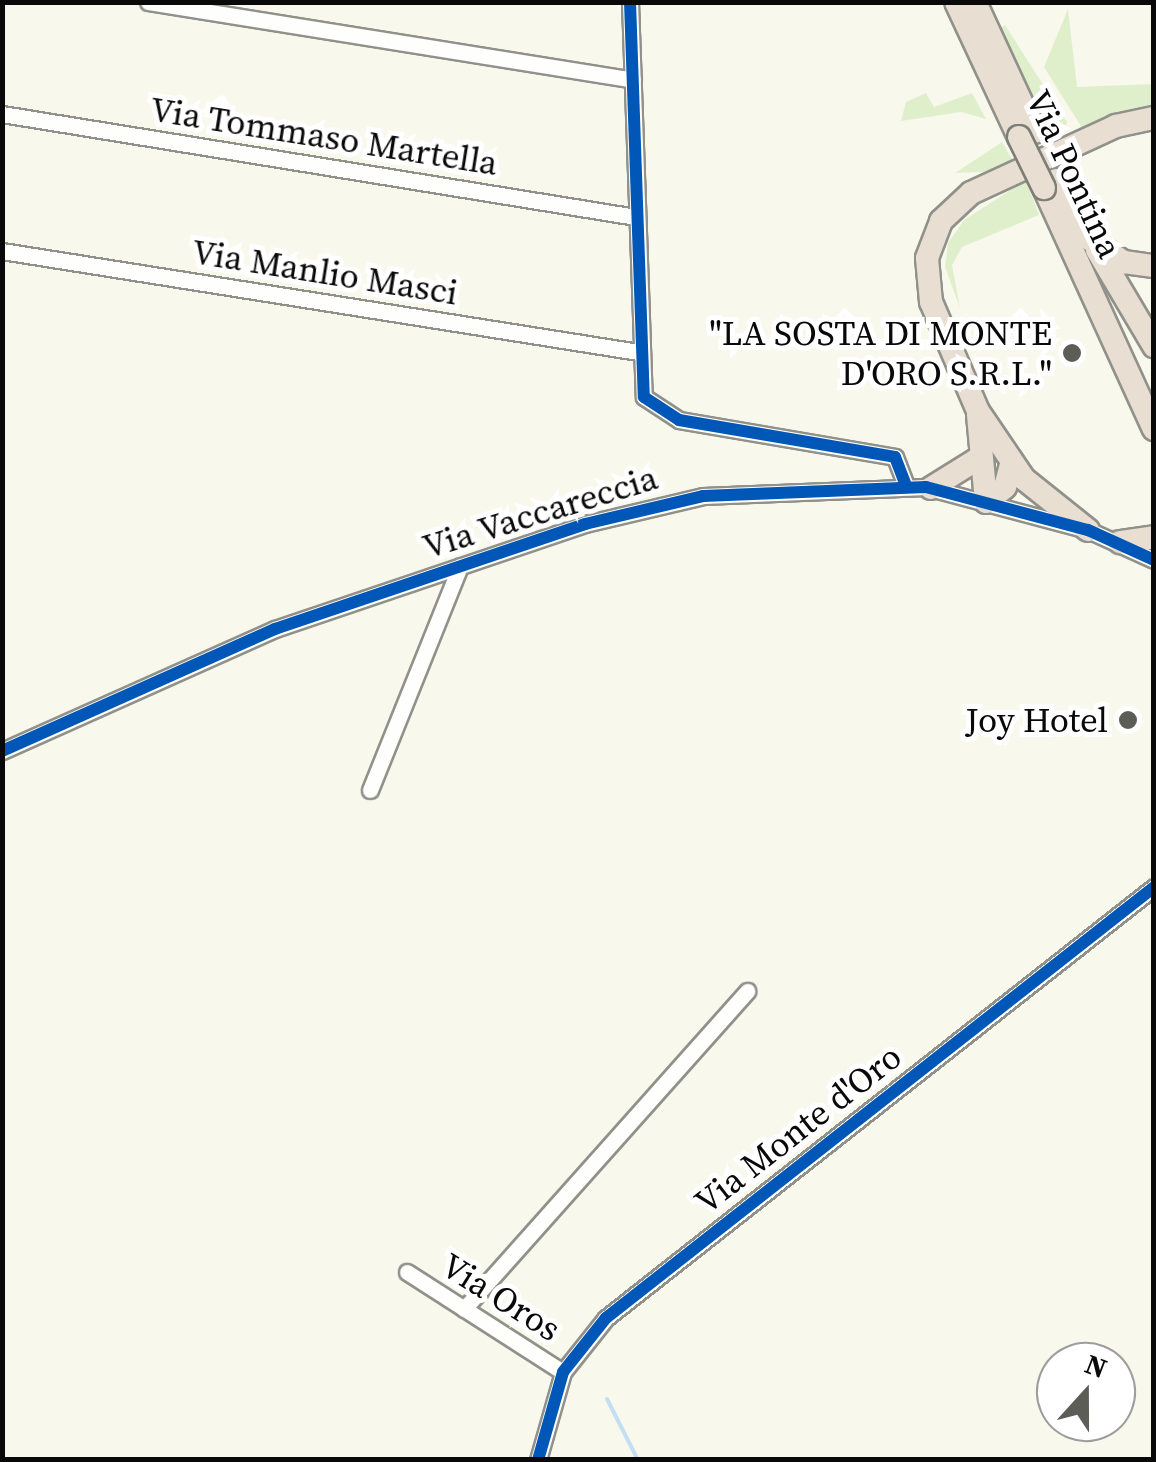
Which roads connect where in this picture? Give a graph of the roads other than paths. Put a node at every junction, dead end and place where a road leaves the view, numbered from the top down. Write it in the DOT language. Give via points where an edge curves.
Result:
graph roads {
  1 [pos="148,2"];
  2 [pos="630,2"];
  3 [pos="956,2"];
  4 [pos="974,2"];
  5 [pos="633,80"];
  6 [pos="2,114"];
  7 [pos="1154,118"];
  8 [pos="1027,134"];
  9 [pos="1050,184"];
  10 [pos="636,217"];
  11 [pos="1091,240"];
  12 [pos="2,251"];
  13 [pos="1154,266"];
  14 [pos="1154,346"];
  15 [pos="638,352"];
  16 [pos="1154,396"];
  17 [pos="978,411"];
  18 [pos="1154,430"];
  19 [pos="976,460"];
  20 [pos="1011,464"];
  21 [pos="906,485"];
  22 [pos="932,488"];
  23 [pos="986,502"];
  24 [pos="1088,530"];
  25 [pos="1154,537"];
  26 [pos="1120,542"];
  27 [pos="1154,560"];
  28 [pos="460,566"];
  29 [pos="2,751"];
  30 [pos="370,790"];
  31 [pos="1154,888"];
  32 [pos="746,991"];
  33 [pos="407,1272"];
  34 [pos="464,1309"];
  35 [pos="564,1372"];
  36 [pos="538,1460"];
  1 -- 5 [label="street"];
  2 -- 5 [label="street"];
  3 -- 8 [label="highway, Via Pontina"];
  4 -- 8 [label="highway, Via Pontina"];
  5 -- 10 [label="street"];
  6 -- 10 [label="street, Via Tommaso Martella"];
  7 -- 17 [label="highway" via="1116,126 983,186 941,221 926,258 928,294"];
  8 -- 9 [label="highway, Via Pontina"];
  9 -- 11 [label="highway"];
  9 -- 16 [label="highway, Via Pontina"];
  9 -- 18 [label="highway, Via Pontina"];
  10 -- 15 [label="street"];
  11 -- 13 [label="highway" via="1124,262"];
  11 -- 14 [label="highway"];
  12 -- 15 [label="street, Via Manlio Masci"];
  15 -- 21 [label="street" via="642,392 663,414 895,457"];
  17 -- 19 [label="highway"];
  17 -- 20 [label="highway"];
  19 -- 22 [label="highway"];
  19 -- 23 [label="highway"];
  20 -- 23 [label="highway" via="1004,487"];
  20 -- 24 [label="highway"];
  21 -- 22 [label="street, Via Vaccareccia"];
  21 -- 28 [label="street, Via Vaccareccia" via="674,501"];
  22 -- 23 [label="street, Via Vaccareccia"];
  23 -- 24 [label="street, Via Vaccareccia"];
  24 -- 26 [label="street, Via Vaccareccia"];
  25 -- 26 [label="highway"];
  26 -- 27 [label="street, Via Vaccareccia"];
  28 -- 29 [label="street, Via Vaccareccia" via="243,642"];
  28 -- 30 [label="street"];
  31 -- 35 [label="street, Via Monte d'Oro" via="617,1309"];
  32 -- 34 [label="street"];
  33 -- 34 [label="street, Via Oros"];
  34 -- 35 [label="street, Via Oros"];
  35 -- 36 [label="street, Via Monte d'Oro"];
}
